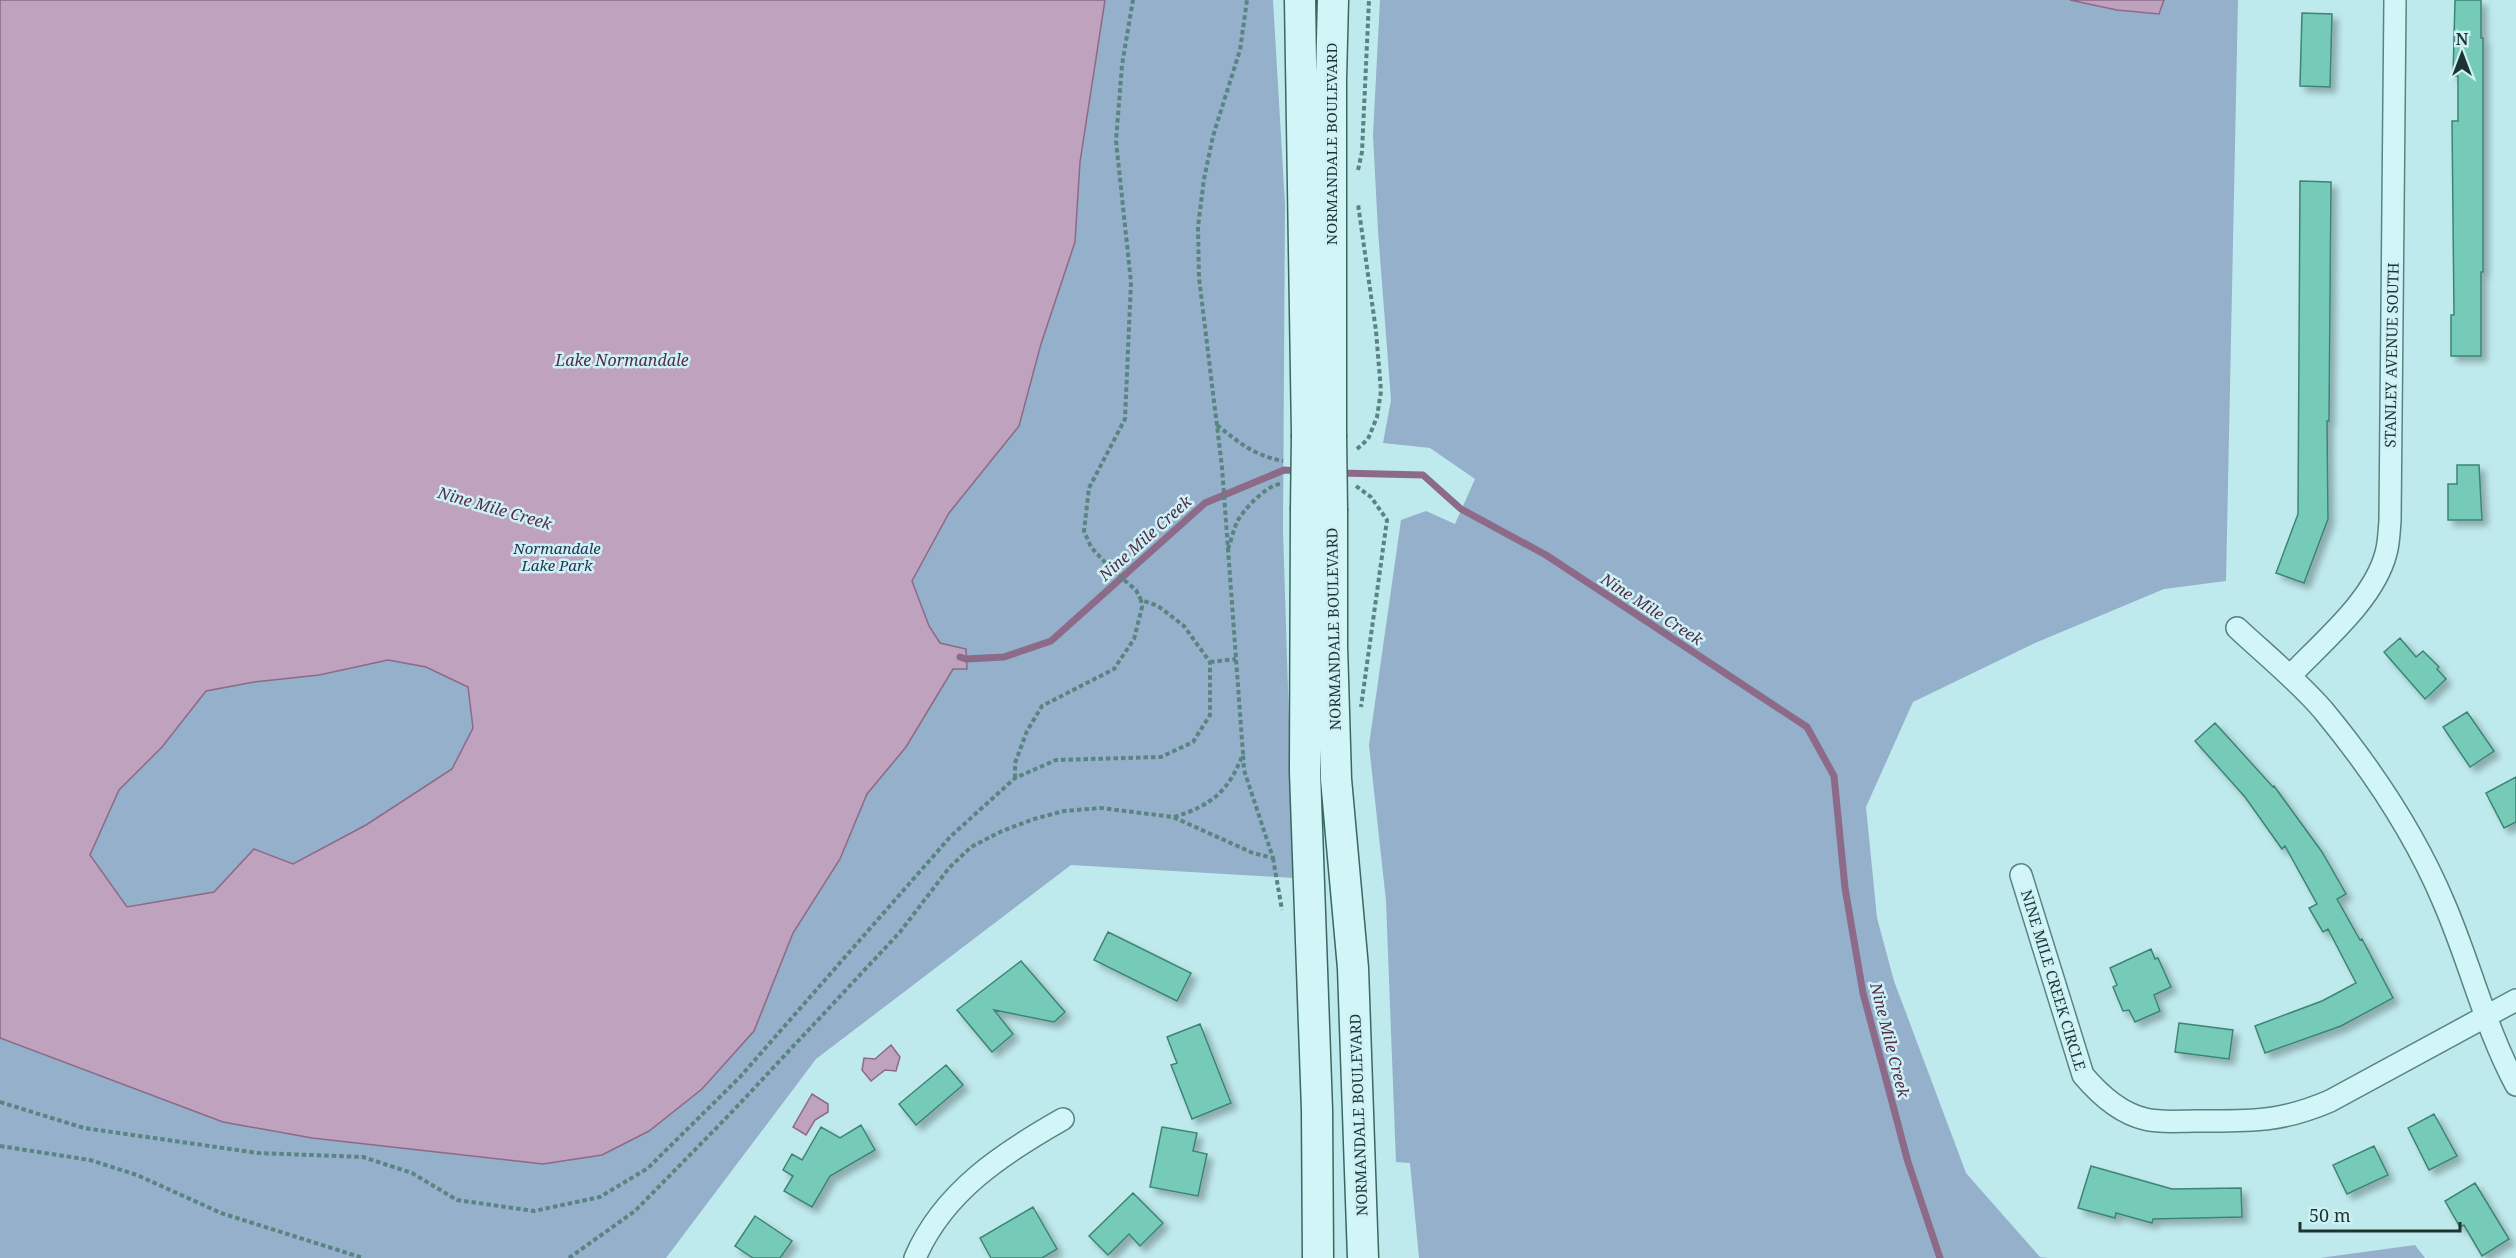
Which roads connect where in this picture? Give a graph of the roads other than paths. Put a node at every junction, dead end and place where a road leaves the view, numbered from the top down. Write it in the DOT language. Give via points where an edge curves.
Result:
graph roads {
  1 [pos="1300,0"];
  2 [pos="1333,0"];
  3 [pos="2395,0"];
  4 [pos="1319,435"];
  5 [pos="1319,510"];
  6 [pos="2237,628"];
  7 [pos="2290,676"];
  8 [pos="2021,875"];
  9 [pos="2516,1000"];
  10 [pos="2485,1017"];
  11 [pos="2516,1085"];
  12 [pos="1063,1119"];
  13 [pos="915,1258"];
  14 [pos="1318,1258"];
  15 [pos="1363,1258"];
  1 -- 4 [label="main road, NORMANDALE BOULEVARD"];
  2 -- 4 [label="main road, NORMANDALE BOULEVARD"];
  3 -- 7 [label="street, STANLEY AVENUE SOUTH" via="2390,521 2386,553 2373,583 2353,609"];
  4 -- 5 [label="main road, NORMANDALE BOULEVARD, bridge"];
  5 -- 14 [label="main road, NORMANDALE BOULEVARD" via="1305,772"];
  5 -- 15 [label="main road, NORMANDALE BOULEVARD" via="1335,779 1353,968"];
  6 -- 7 [label="street"];
  7 -- 10 [label="street" via="2369,770 2409,833 2444,903"];
  8 -- 10 [label="street, NINE MILE CREEK CIRCLE" via="2083,1075 2100,1095 2144,1119 2248,1121 2305,1112"];
  9 -- 10 [label="street, NINE MILE CREEK CIRCLE"];
  10 -- 11 [label="street"];
  12 -- 13 [label="street" via="983,1170 944,1209"];
}
